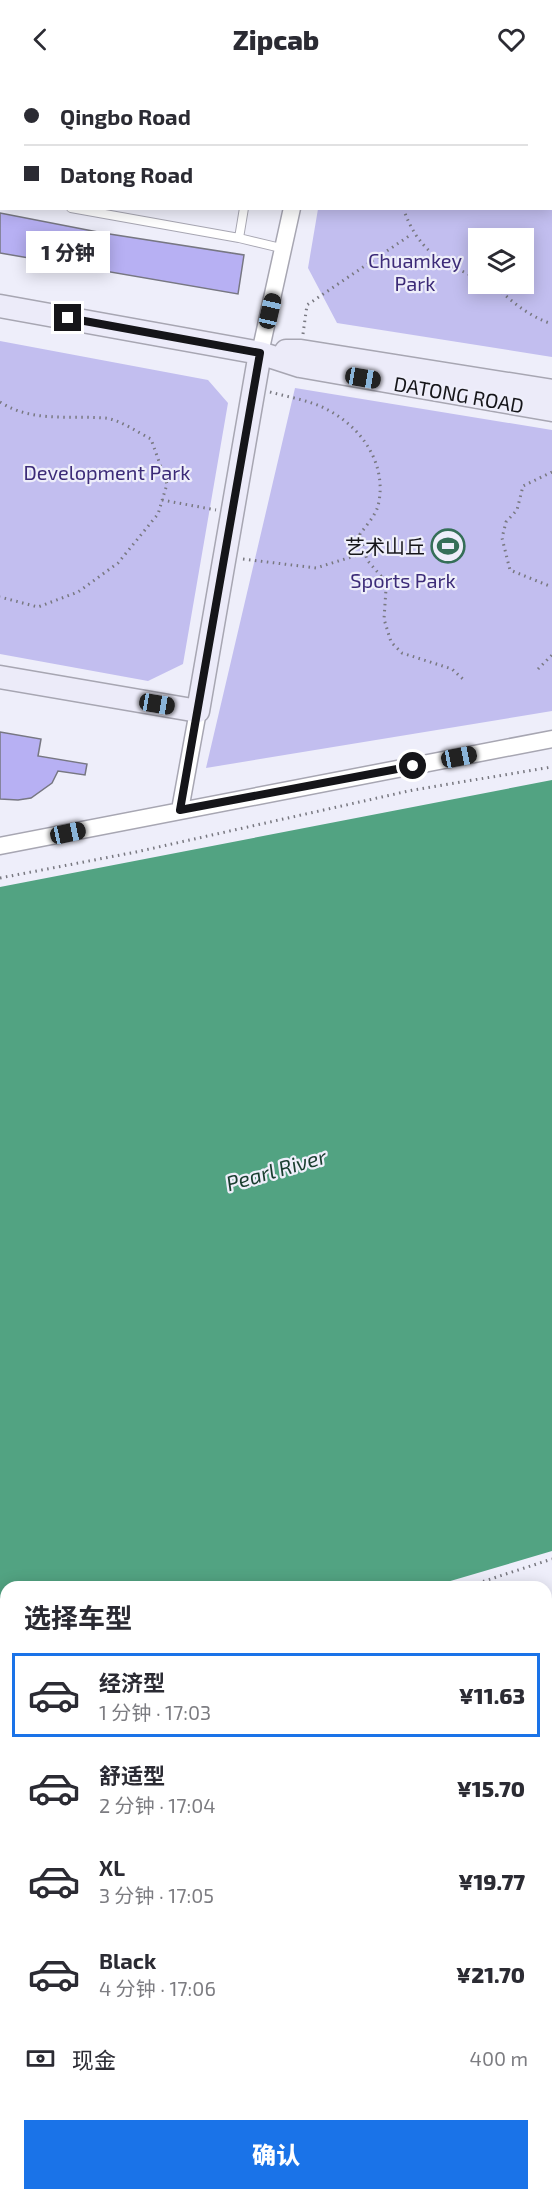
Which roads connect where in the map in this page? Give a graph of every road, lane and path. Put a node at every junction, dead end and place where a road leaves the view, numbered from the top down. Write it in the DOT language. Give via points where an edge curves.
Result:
graph roads {
  1 [pos="81,210"];
  2 [pos="244,210"];
  3 [pos="292,210"];
  4 [pos="404,210"];
  5 [pos="412,234"];
  6 [pos="239,238"];
  7 [pos="285,249"];
  8 [pos="468,273"];
  9 [pos="504,294"];
  10 [pos="0,306"];
  11 [pos="552,324"];
  12 [pos="301,351"];
  13 [pos="260,353"];
  14 [pos="254,387"];
  15 [pos="552,391"];
  16 [pos="0,402"];
  17 [pos="552,411"];
  18 [pos="552,471"];
  19 [pos="162,500"];
  20 [pos="232,513"];
  21 [pos="364,552"];
  22 [pos="241,559"];
  23 [pos="552,587"];
  24 [pos="0,597"];
  25 [pos="552,655"];
  26 [pos="538,669"];
  27 [pos="0,677"];
  28 [pos="465,681"];
  29 [pos="198,711"];
  30 [pos="552,740"];
  31 [pos="552,767"];
  32 [pos="180,810"];
  33 [pos="0,846"];
  34 [pos="0,878"];
  35 [pos="552,1559"];
  36 [pos="484,1581"];
  1 -- 6 [label="lane"];
  2 -- 6 [label="lane"];
  3 -- 7 [label="street"];
  4 -- 5 [label="path"];
  5 -- 8 [label="path" via="443,261"];
  5 -- 12 [label="path" via="307,305"];
  6 -- 7 [label="lane"];
  7 -- 13 [label="street"];
  9 -- 11 [label="path" via="517,306"];
  10 -- 13 [label="main road, DATONG ROAD"];
  12 -- 13 [label="main road, DATONG ROAD"];
  12 -- 15 [label="main road, DATONG ROAD"];
  13 -- 14 [label="main road"];
  13 -- 17 [label="main road, DATONG ROAD" via="300,366"];
  14 -- 20 [label="main road"];
  14 -- 21 [label="path" via="324,408 352,427 374,453 381,479 377,508 360,534"];
  16 -- 19 [label="path" via="16,412 70,419 106,418 151,438 167,484"];
  18 -- 23 [label="path" via="522,486 517,510 506,522 502,538 510,570"];
  19 -- 20 [label="path"];
  19 -- 24 [label="path" via="158,514 118,563 78,592 38,607"];
  20 -- 29 [label="main road"];
  21 -- 22 [label="path" via="316,568"];
  21 -- 28 [label="path" via="386,589 384,619 391,642 402,653 452,669"];
  25 -- 26 [label="path"];
  27 -- 29 [label="main road"];
  29 -- 32 [label="street"];
  30 -- 32 [label="street"];
  31 -- 34 [label="path" via="413,790"];
  32 -- 33 [label="street"];
  35 -- 36 [label="path"];
}
